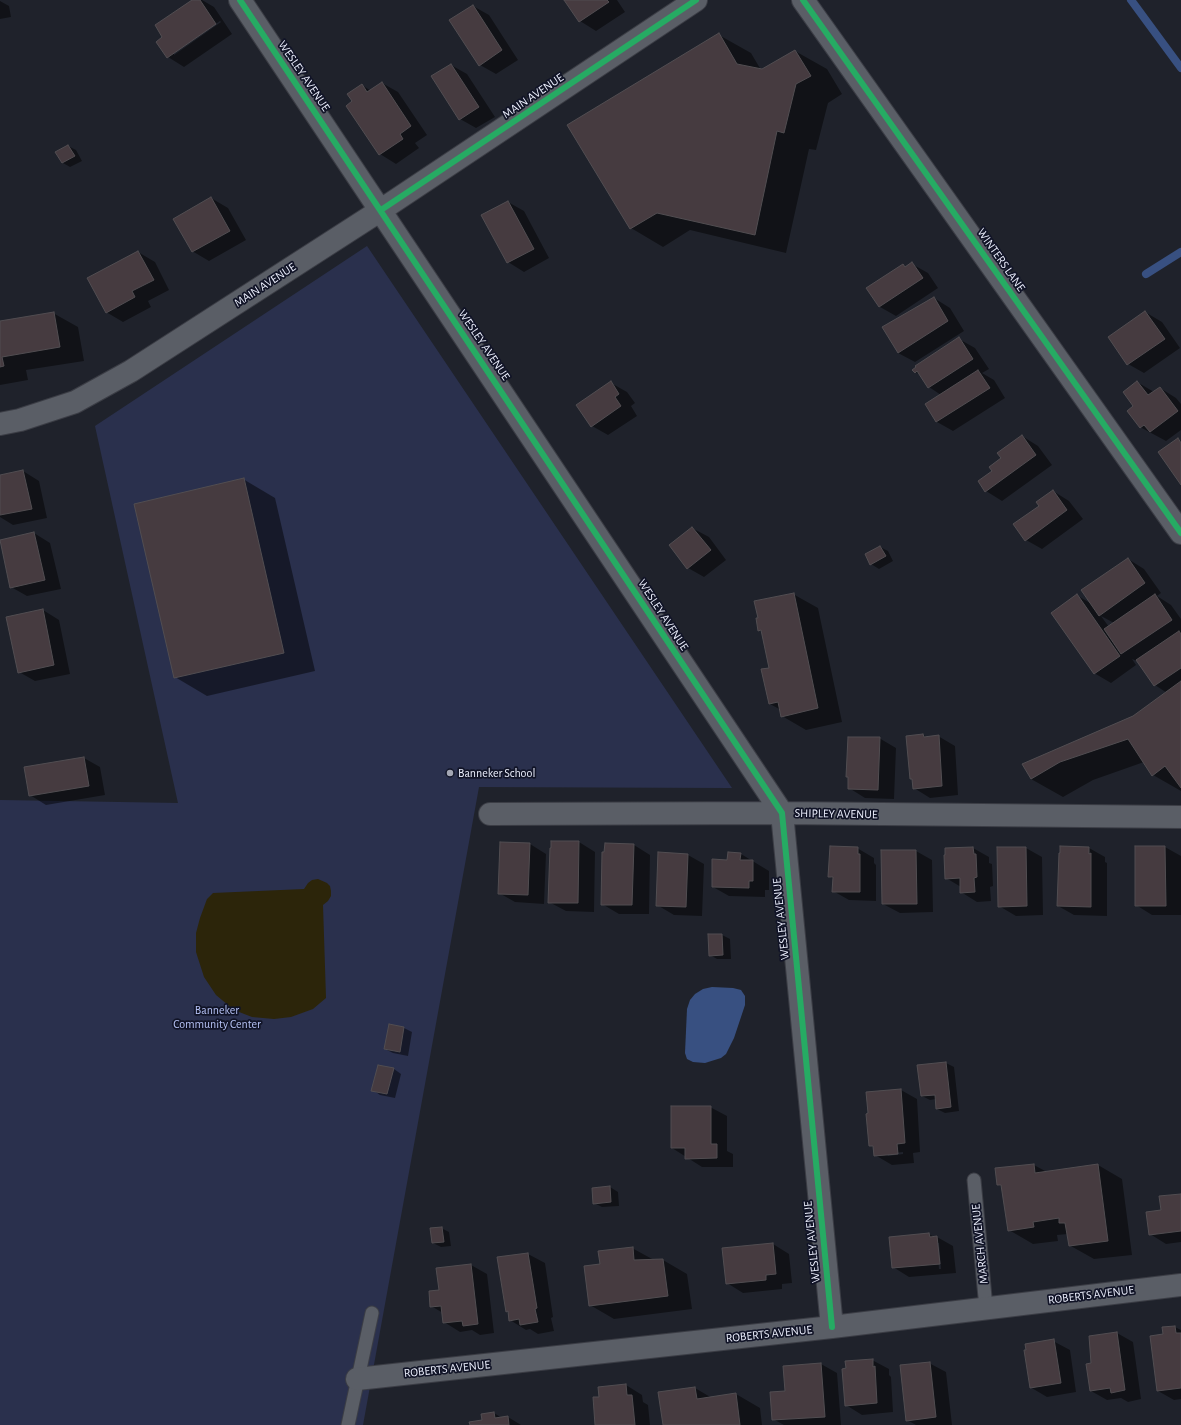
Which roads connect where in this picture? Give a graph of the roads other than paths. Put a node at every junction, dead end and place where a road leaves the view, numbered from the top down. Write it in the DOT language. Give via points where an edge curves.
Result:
graph roads {
  1 [pos="240,0"];
  2 [pos="696,0"];
  3 [pos="803,0"];
  4 [pos="381,210"];
  5 [pos="0,424"];
  6 [pos="1181,533"];
  7 [pos="490,814"];
  8 [pos="782,814"];
  9 [pos="1181,817"];
  10 [pos="974,1180"];
  11 [pos="1181,1285"];
  12 [pos="986,1308"];
  13 [pos="372,1313"];
  14 [pos="832,1327"];
  15 [pos="357,1379"];
  16 [pos="348,1425"];
  1 -- 4 [label="street, WESLEY AVENUE"];
  2 -- 4 [label="street, MAIN AVENUE"];
  3 -- 6 [label="street, WINTERS LANE"];
  4 -- 5 [label="street, MAIN AVENUE" via="131,371 75,402"];
  4 -- 8 [label="street, WESLEY AVENUE"];
  7 -- 8 [label="street, SHIPLEY AVENUE"];
  8 -- 9 [label="street, SHIPLEY AVENUE"];
  8 -- 14 [label="street, WESLEY AVENUE"];
  10 -- 12 [label="lane, MARCH AVENUE"];
  11 -- 12 [label="street, ROBERTS AVENUE"];
  12 -- 14 [label="street, ROBERTS AVENUE"];
  13 -- 15 [label="lane"];
  14 -- 15 [label="street, ROBERTS AVENUE"];
  15 -- 16 [label="lane"];
}
